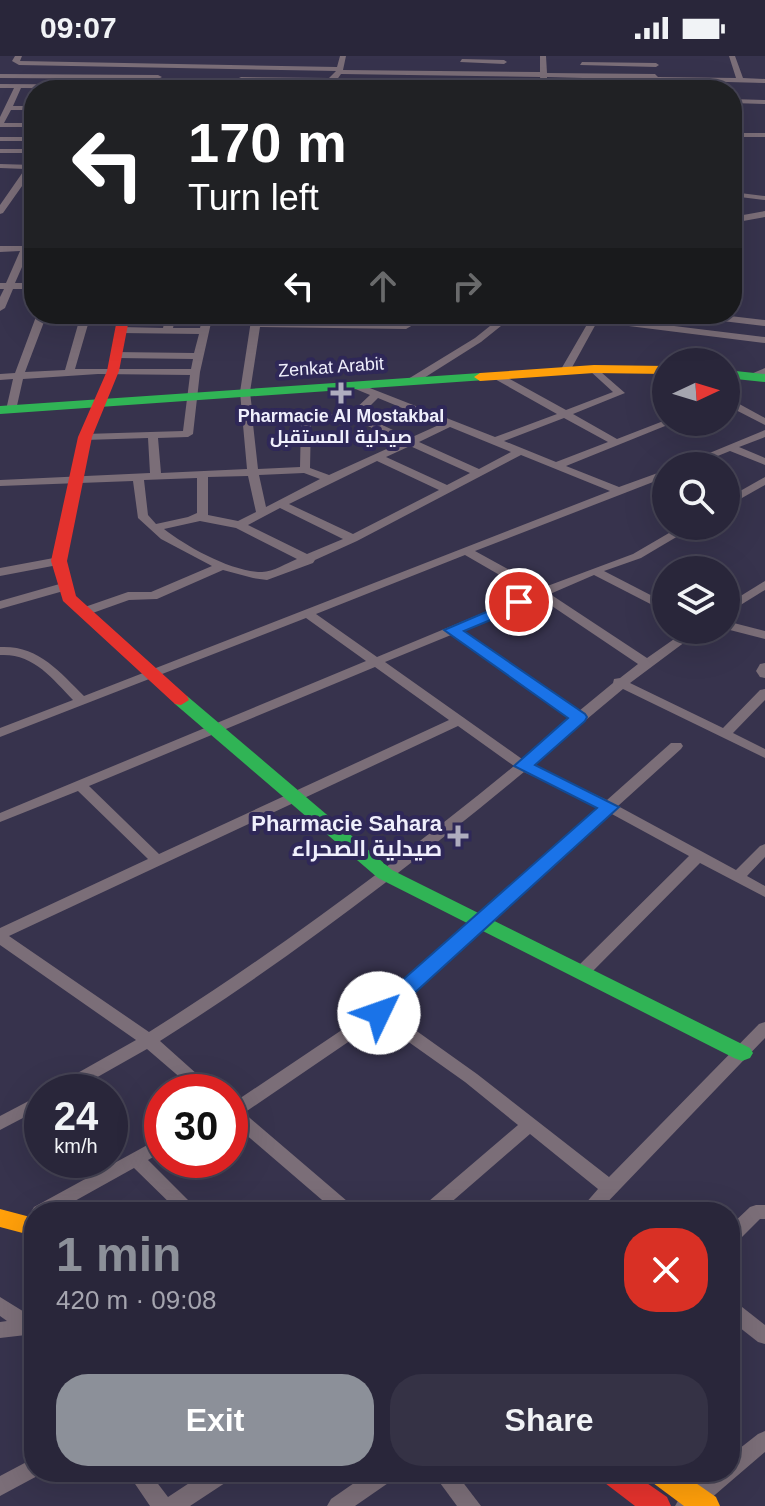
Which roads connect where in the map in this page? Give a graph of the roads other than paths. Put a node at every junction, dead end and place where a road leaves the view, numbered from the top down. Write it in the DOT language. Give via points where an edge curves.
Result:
graph roads {
  1 [pos="19,56"];
  2 [pos="166,56"];
  3 [pos="260,56"];
  4 [pos="343,56"];
  5 [pos="543,56"];
  6 [pos="732,56"];
  7 [pos="462,59"];
  8 [pos="504,59"];
  9 [pos="89,60"];
  10 [pos="582,60"];
  11 [pos="656,60"];
  12 [pos="162,66"];
  13 [pos="245,67"];
  14 [pos="256,67"];
  15 [pos="340,70"];
  16 [pos="432,73"];
  17 [pos="464,74"];
  18 [pos="510,75"];
  19 [pos="545,75"];
  20 [pos="563,75"];
  21 [pos="582,75"];
  22 [pos="0,76"];
  23 [pos="66,76"];
  24 [pos="158,77"];
  25 [pos="655,78"];
  26 [pos="241,79"];
  27 [pos="271,79"];
  28 [pos="63,80"];
  29 [pos="156,80"];
  30 [pos="301,80"];
  31 [pos="332,80"];
  32 [pos="432,80"];
  33 [pos="545,80"];
  34 [pos="592,80"];
  35 [pos="712,80"];
  36 [pos="740,80"];
  37 [pos="742,81"];
  38 [pos="754,81"];
  39 [pos="765,81"];
  40 [pos="0,86"];
  41 [pos="19,86"];
  42 [pos="24,86"];
  43 [pos="742,101"];
  44 [pos="763,102"];
  45 [pos="9,108"];
  46 [pos="24,108"];
  47 [pos="742,111"];
  48 [pos="765,111"];
  49 [pos="0,125"];
  50 [pos="24,125"];
  51 [pos="742,135"];
  52 [pos="765,135"];
  53 [pos="0,139"];
  54 [pos="24,139"];
  55 [pos="0,151"];
  56 [pos="24,151"];
  57 [pos="0,166"];
  58 [pos="24,167"];
  59 [pos="24,183"];
  60 [pos="742,195"];
  61 [pos="765,198"];
  62 [pos="0,211"];
  63 [pos="765,214"];
  64 [pos="742,218"];
  65 [pos="24,248"];
  66 [pos="0,249"];
  67 [pos="24,256"];
  68 [pos="4,286"];
  69 [pos="0,308"];
  70 [pos="742,320"];
  71 [pos="765,323"];
  72 [pos="38,324"];
  73 [pos="83,324"];
  74 [pos="123,324"];
  75 [pos="133,324"];
  76 [pos="169,324"];
  77 [pos="206,324"];
  78 [pos="256,324"];
  79 [pos="324,324"];
  80 [pos="410,324"];
  81 [pos="498,324"];
  82 [pos="592,324"];
  83 [pos="628,324"];
  84 [pos="337,326"];
  85 [pos="167,331"];
  86 [pos="204,331"];
  87 [pos="765,340"];
  88 [pos="199,356"];
  89 [pos="114,363"];
  90 [pos="594,369"];
  91 [pos="652,370"];
  92 [pos="565,371"];
  93 [pos="69,372"];
  94 [pos="195,372"];
  95 [pos="740,374"];
  96 [pos="760,375"];
  97 [pos="19,376"];
  98 [pos="497,376"];
  99 [pos="0,377"];
  100 [pos="412,381"];
  101 [pos="357,386"];
  102 [pos="245,392"];
  103 [pos="377,394"];
  104 [pos="194,395"];
  105 [pos="99,401"];
  106 [pos="740,409"];
  107 [pos="6,410"];
  108 [pos="563,415"];
  109 [pos="354,416"];
  110 [pos="306,419"];
  111 [pos="249,421"];
  112 [pos="765,422"];
  113 [pos="451,423"];
  114 [pos="652,429"];
  115 [pos="765,433"];
  116 [pos="153,436"];
  117 [pos="85,437"];
  118 [pos="409,441"];
  119 [pos="495,441"];
  120 [pos="615,442"];
  121 [pos="729,447"];
  122 [pos="519,452"];
  123 [pos="717,452"];
  124 [pos="376,456"];
  125 [pos="765,462"];
  126 [pos="555,466"];
  127 [pos="305,470"];
  128 [pos="253,471"];
  129 [pos="202,473"];
  130 [pos="479,473"];
  131 [pos="156,476"];
  132 [pos="138,477"];
  133 [pos="329,479"];
  134 [pos="76,480"];
  135 [pos="652,480"];
  136 [pos="765,480"];
  137 [pos="0,483"];
  138 [pos="446,489"];
  139 [pos="619,491"];
  140 [pos="740,495"];
  141 [pos="280,504"];
  142 [pos="262,515"];
  143 [pos="199,517"];
  144 [pos="239,525"];
  145 [pos="154,528"];
  146 [pos="353,539"];
  147 [pos="665,540"];
  148 [pos="466,551"];
  149 [pos="309,560"];
  150 [pos="59,561"];
  151 [pos="220,567"];
  152 [pos="594,571"];
  153 [pos="0,572"];
  154 [pos="765,585"];
  155 [pos="63,587"];
  156 [pos="541,593"];
  157 [pos="652,601"];
  158 [pos="740,601"];
  159 [pos="0,605"];
  160 [pos="83,612"];
  161 [pos="307,613"];
  162 [pos="740,629"];
  163 [pos="452,630"];
  164 [pos="765,635"];
  165 [pos="673,644"];
  166 [pos="0,651"];
  167 [pos="377,662"];
  168 [pos="644,662"];
  169 [pos="765,667"];
  170 [pos="150,674"];
  171 [pos="765,674"];
  172 [pos="619,682"];
  173 [pos="765,693"];
  174 [pos="81,700"];
  175 [pos="578,717"];
  176 [pos="457,721"];
  177 [pos="217,728"];
  178 [pos="0,733"];
  179 [pos="724,734"];
  180 [pos="676,746"];
  181 [pos="765,754"];
  182 [pos="523,766"];
  183 [pos="80,785"];
  184 [pos="296,796"];
  185 [pos="610,807"];
  186 [pos="0,818"];
  187 [pos="765,849"];
  188 [pos="698,856"];
  189 [pos="158,861"];
  190 [pos="385,874"];
  191 [pos="737,877"];
  192 [pos="765,892"];
  193 [pos="481,923"];
  194 [pos="0,936"];
  195 [pos="583,971"];
  196 [pos="379,1013"];
  197 [pos="148,1040"];
  198 [pos="756,1041"];
  199 [pos="88,1074"];
  200 [pos="187,1074"];
  201 [pos="248,1101"];
  202 [pos="24,1111"];
  203 [pos="1,1124"];
  204 [pos="530,1125"];
  205 [pos="248,1127"];
  206 [pos="144,1156"];
  207 [pos="137,1160"];
  208 [pos="609,1187"];
  209 [pos="59,1202"];
  210 [pos="181,1202"];
  211 [pos="336,1202"];
  212 [pos="440,1202"];
  213 [pos="596,1202"];
  214 [pos="762,1209"];
  215 [pos="0,1218"];
  216 [pos="24,1221"];
  217 [pos="740,1228"];
  218 [pos="0,1305"];
  219 [pos="740,1317"];
  220 [pos="24,1322"];
  221 [pos="24,1329"];
  222 [pos="0,1330"];
  223 [pos="765,1336"];
  224 [pos="765,1440"];
  225 [pos="740,1461"];
  226 [pos="24,1473"];
  227 [pos="145,1482"];
  228 [pos="209,1482"];
  229 [pos="373,1482"];
  230 [pos="450,1482"];
  231 [pos="624,1482"];
  232 [pos="670,1482"];
  233 [pos="717,1482"];
  234 [pos="0,1487"];
  235 [pos="696,1503"];
  236 [pos="163,1506"];
  237 [pos="172,1506"];
  238 [pos="338,1506"];
  239 [pos="470,1506"];
  240 [pos="657,1506"];
  1 -- 9 [label="street" via="19,63"];
  2 -- 12 [label="street"];
  3 -- 14 [label="street"];
  4 -- 15 [label="street"];
  5 -- 19 [label="street"];
  6 -- 36 [label="street"];
  7 -- 8 [label="street"];
  7 -- 17 [label="street"];
  8 -- 18 [label="street"];
  9 -- 12 [label="street"];
  10 -- 11 [label="street"];
  10 -- 21 [label="street"];
  11 -- 25 [label="street"];
  12 -- 13 [label="street"];
  12 -- 24 [label="street"];
  13 -- 14 [label="street"];
  13 -- 26 [label="street"];
  14 -- 15 [label="street"];
  15 -- 16 [label="street"];
  15 -- 31 [label="street"];
  16 -- 17 [label="street"];
  16 -- 32 [label="street"];
  17 -- 18 [label="street"];
  18 -- 19 [label="street"];
  19 -- 20 [label="street"];
  19 -- 33 [label="street"];
  20 -- 21 [label="street"];
  20 -- 34 [label="street"];
  21 -- 25 [label="street"];
  22 -- 23 [label="street"];
  23 -- 24 [label="street"];
  23 -- 28 [label="street"];
  24 -- 29 [label="street"];
  25 -- 35 [label="street"];
  26 -- 27 [label="street"];
  27 -- 30 [label="street"];
  37 -- 38 [label="street"];
  38 -- 39 [label="street"];
  38 -- 44 [label="street"];
  40 -- 41 [label="street"];
  41 -- 42 [label="street"];
  41 -- 45 [label="street"];
  43 -- 44 [label="street"];
  44 -- 48 [label="street"];
  45 -- 46 [label="street"];
  45 -- 49 [label="street"];
  47 -- 48 [label="street"];
  49 -- 50 [label="street"];
  51 -- 52 [label="street"];
  53 -- 54 [label="street"];
  55 -- 56 [label="street"];
  57 -- 58 [label="street"];
  59 -- 62 [label="street"];
  60 -- 61 [label="street"];
  63 -- 64 [label="street"];
  65 -- 66 [label="street"];
  67 -- 68 [label="street"];
  68 -- 69 [label="street"];
  70 -- 71 [label="street"];
  72 -- 97 [label="street"];
  73 -- 93 [label="street"];
  74 -- 89 [label="street"];
  75 -- 85 [label="street"];
  76 -- 85 [label="street"];
  77 -- 86 [label="street"];
  78 -- 102 [label="street"];
  79 -- 84 [label="street"];
  80 -- 84 [label="street"];
  81 -- 100 [label="street"];
  82 -- 92 [label="street"];
  83 -- 87 [label="street"];
  85 -- 86 [label="street"];
  86 -- 88 [label="street"];
  88 -- 89 [label="street"];
  88 -- 94 [label="street"];
  89 -- 93 [label="street"];
  89 -- 94 [label="street"];
  89 -- 105 [label="street"];
  90 -- 91 [label="street, Zenkat Arabit"];
  90 -- 92 [label="street, Zenkat Arabit"];
  90 -- 108 [label="street" via="620,393"];
  92 -- 98 [label="street, Zenkat Arabit"];
  93 -- 97 [label="street"];
  94 -- 104 [label="street"];
  95 -- 96 [label="street"];
  97 -- 99 [label="street"];
  97 -- 107 [label="street"];
  98 -- 100 [label="street, Zenkat Arabit"];
  98 -- 108 [label="street"];
  100 -- 101 [label="street, Zenkat Arabit"];
  101 -- 102 [label="street, Zenkat Arabit"];
  101 -- 103 [label="street"];
  102 -- 104 [label="street, Zenkat Arabit"];
  102 -- 111 [label="street"];
  103 -- 109 [label="street"];
  103 -- 113 [label="street"];
  104 -- 105 [label="street, Zenkat Arabit"];
  104 -- 116 [label="street" via="188,434"];
  105 -- 107 [label="street, Zenkat Arabit"];
  105 -- 117 [label="street"];
  106 -- 112 [label="street"];
  108 -- 119 [label="street"];
  108 -- 120 [label="street"];
  109 -- 110 [label="street"];
  109 -- 118 [label="street"];
  110 -- 111 [label="street"];
  110 -- 127 [label="street"];
  111 -- 128 [label="street"];
  113 -- 118 [label="street"];
  113 -- 119 [label="street"];
  114 -- 120 [label="street"];
  115 -- 121 [label="street"];
  116 -- 117 [label="street"];
  116 -- 131 [label="street"];
  117 -- 134 [label="street"];
  118 -- 124 [label="street"];
  118 -- 130 [label="street"];
  119 -- 122 [label="street"];
  120 -- 126 [label="street"];
  121 -- 123 [label="street"];
  121 -- 125 [label="street"];
  122 -- 126 [label="street"];
  122 -- 130 [label="street"];
  124 -- 133 [label="street"];
  124 -- 138 [label="street"];
  126 -- 139 [label="street"];
  127 -- 128 [label="street"];
  127 -- 133 [label="street"];
  128 -- 129 [label="street"];
  128 -- 142 [label="street"];
  129 -- 131 [label="street"];
  129 -- 143 [label="street"];
  130 -- 138 [label="street"];
  131 -- 132 [label="street"];
  132 -- 134 [label="street"];
  132 -- 145 [label="street" via="142,516"];
  133 -- 141 [label="street"];
  134 -- 137 [label="street"];
  134 -- 150 [label="street"];
  135 -- 139 [label="street"];
  136 -- 140 [label="street"];
  138 -- 146 [label="street"];
  139 -- 148 [label="street"];
  141 -- 142 [label="street"];
  141 -- 146 [label="street"];
  142 -- 144 [label="street"];
  143 -- 144 [label="street"];
  143 -- 145 [label="street"];
  144 -- 149 [label="street"];
  145 -- 151 [label="street"];
  146 -- 149 [label="street"];
  147 -- 152 [label="street"];
  148 -- 156 [label="street"];
  148 -- 161 [label="street"];
  149 -- 151 [label="street" via="267,576"];
  150 -- 153 [label="street"];
  150 -- 155 [label="street"];
  151 -- 160 [label="street" via="153,596 128,596"];
  152 -- 156 [label="street"];
  152 -- 157 [label="street"];
  154 -- 158 [label="street"];
  155 -- 159 [label="street"];
  155 -- 160 [label="street"];
  156 -- 163 [label="street"];
  156 -- 168 [label="street"];
  160 -- 170 [label="street"];
  161 -- 167 [label="street"];
  161 -- 170 [label="street"];
  162 -- 164 [label="street"];
  163 -- 167 [label="street"];
  163 -- 175 [label="street"];
  165 -- 168 [label="street"];
  166 -- 174 [label="street" via="18,649 34,656"];
  167 -- 176 [label="street"];
  167 -- 177 [label="street"];
  168 -- 172 [label="street"];
  169 -- 171 [label="street"];
  170 -- 174 [label="street"];
  170 -- 177 [label="street"];
  172 -- 175 [label="street"];
  172 -- 179 [label="street"];
  173 -- 179 [label="street"];
  174 -- 178 [label="street"];
  175 -- 182 [label="street"];
  176 -- 182 [label="street"];
  176 -- 184 [label="street"];
  177 -- 183 [label="street"];
  177 -- 184 [label="street"];
  179 -- 181 [label="street"];
  180 -- 185 [label="street"];
  182 -- 185 [label="street"];
  182 -- 190 [label="street"];
  183 -- 186 [label="street"];
  183 -- 189 [label="street"];
  184 -- 189 [label="street"];
  184 -- 190 [label="street"];
  185 -- 188 [label="street"];
  185 -- 193 [label="street"];
  187 -- 191 [label="street"];
  188 -- 191 [label="street"];
  188 -- 195 [label="street"];
  189 -- 194 [label="street"];
  190 -- 193 [label="street"];
  190 -- 197 [label="street"];
  191 -- 192 [label="street"];
  193 -- 195 [label="street"];
  193 -- 196 [label="street"];
  194 -- 197 [label="street"];
  195 -- 198 [label="street"];
  196 -- 201 [label="street"];
  196 -- 204 [label="street"];
  197 -- 199 [label="street"];
  197 -- 200 [label="street"];
  198 -- 208 [label="street"];
  202 -- 203 [label="street"];
  204 -- 208 [label="street"];
  204 -- 212 [label="street"];
  205 -- 211 [label="street"];
  206 -- 207 [label="street"];
  207 -- 209 [label="street"];
  207 -- 210 [label="street"];
  208 -- 213 [label="street"];
  214 -- 217 [label="street"];
  215 -- 216 [label="street"];
  218 -- 220 [label="street"];
  219 -- 223 [label="street"];
  221 -- 222 [label="street"];
  224 -- 225 [label="street"];
  226 -- 234 [label="street"];
  227 -- 236 [label="street"];
  228 -- 237 [label="street"];
  229 -- 238 [label="street"];
  230 -- 239 [label="street"];
  231 -- 240 [label="street"];
  232 -- 235 [label="street"];
  233 -- 235 [label="street"];
}
